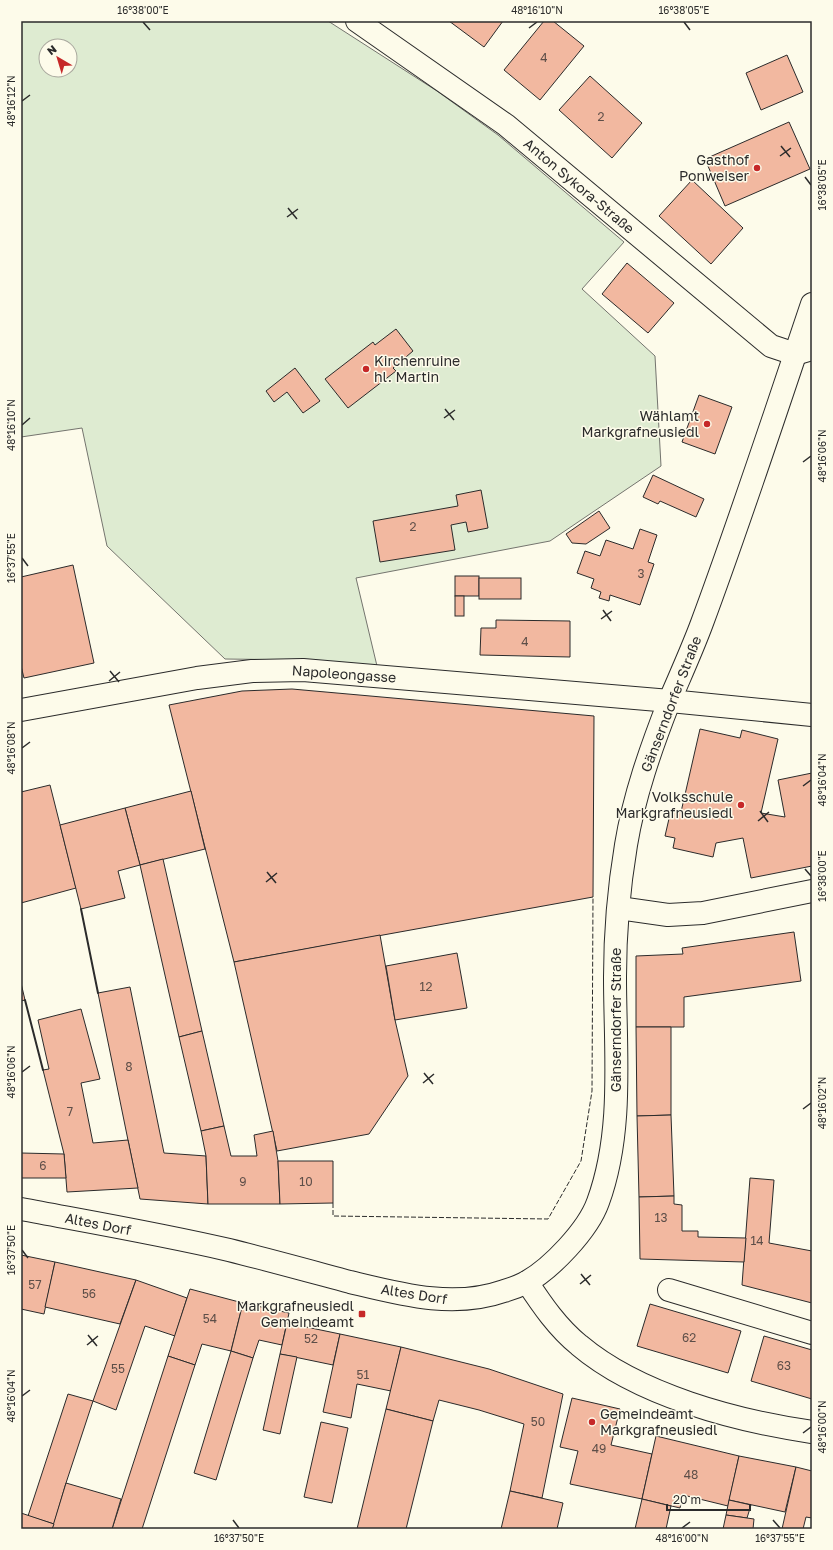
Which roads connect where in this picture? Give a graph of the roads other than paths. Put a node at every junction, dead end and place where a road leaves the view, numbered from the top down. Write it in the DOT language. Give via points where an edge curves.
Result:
graph roads {
  1 [pos="357,21"];
  2 [pos="812,304"];
  3 [pos="804,352"];
  4 [pos="670,701"];
  5 [pos="21,710"];
  6 [pos="812,715"];
  7 [pos="812,892"];
  8 [pos="619,908"];
  9 [pos="21,1209"];
  10 [pos="527,1282"];
  11 [pos="669,1290"];
  12 [pos="812,1333"];
  13 [pos="812,1432"];
  1 -- 3 [label="main road, Anton Sykora-Straße" via="506,125 771,346"];
  2 -- 3 [label="main road, Gänserndorfer Straße"];
  3 -- 4 [label="main road, Gänserndorfer Straße" via="701,626"];
  4 -- 5 [label="main road, Napoleongasse" via="303,670 252,671 197,678"];
  4 -- 6 [label="main road, Napoleongasse"];
  4 -- 8 [label="main road, Gänserndorfer Straße" via="649,756 632,813"];
  7 -- 8 [label="main road" via="703,913 668,914"];
  8 -- 10 [label="main road, Gänserndorfer Straße" via="615,972 614,1135 607,1172 596,1207 578,1236 554,1261"];
  9 -- 10 [label="main road, Altes Dorf" via="228,1250 412,1296 446,1300 475,1299"];
  10 -- 13 [label="main road" via="540,1302 579,1345 615,1370 696,1406 789,1429"];
  11 -- 12 [label="main road"];
}
